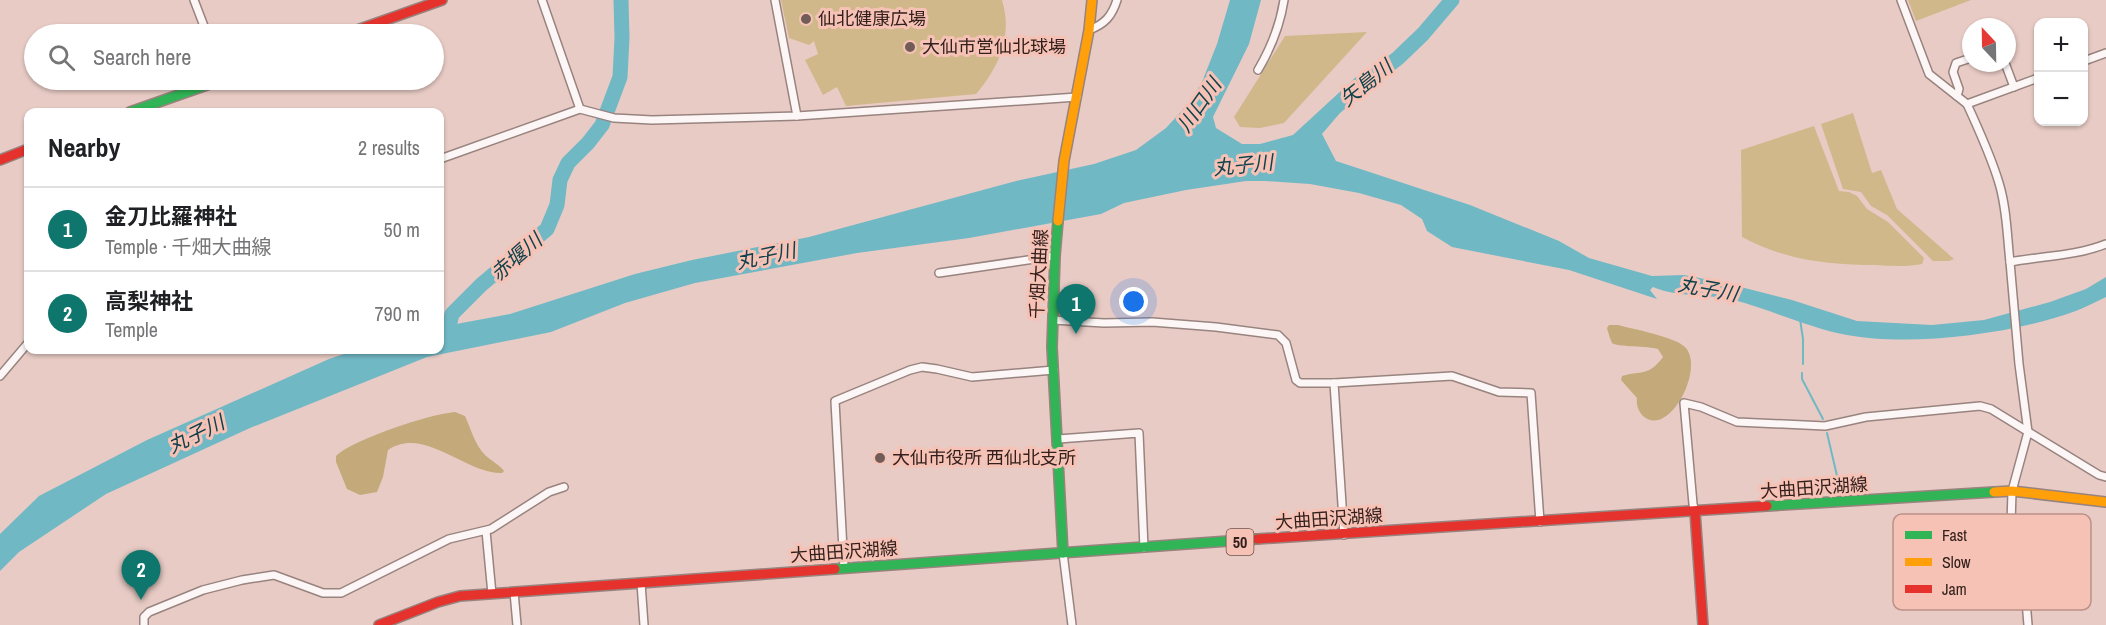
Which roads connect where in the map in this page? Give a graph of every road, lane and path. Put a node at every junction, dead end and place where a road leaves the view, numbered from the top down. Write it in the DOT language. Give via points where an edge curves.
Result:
graph roads {
  1 [pos="194,0"];
  2 [pos="442,0"];
  3 [pos="542,0"];
  4 [pos="775,0"];
  5 [pos="1092,0"];
  6 [pos="1117,0"];
  7 [pos="1284,0"];
  8 [pos="1901,0"];
  9 [pos="203,24"];
  10 [pos="374,24"];
  11 [pos="1089,30"];
  12 [pos="2106,53"];
  13 [pos="2088,60"];
  14 [pos="1962,61"];
  15 [pos="1257,70"];
  16 [pos="2008,72"];
  17 [pos="2034,80"];
  18 [pos="2014,87"];
  19 [pos="193,90"];
  20 [pos="1957,96"];
  21 [pos="1077,97"];
  22 [pos="1967,104"];
  23 [pos="141,108"];
  24 [pos="580,109"];
  25 [pos="797,116"];
  26 [pos="24,151"];
  27 [pos="444,158"];
  28 [pos="0,160"];
  29 [pos="2106,244"];
  30 [pos="1055,256"];
  31 [pos="2010,262"];
  32 [pos="939,273"];
  33 [pos="1053,320"];
  34 [pos="24,348"];
  35 [pos="1054,370"];
  36 [pos="0,376"];
  37 [pos="1334,383"];
  38 [pos="2028,432"];
  39 [pos="1058,439"];
  40 [pos="2106,477"];
  41 [pos="564,487"];
  42 [pos="2012,491"];
  43 [pos="2106,502"];
  44 [pos="1695,512"];
  45 [pos="2011,514"];
  46 [pos="1540,522"];
  47 [pos="486,531"];
  48 [pos="1344,535"];
  49 [pos="1144,548"];
  50 [pos="1063,553"];
  51 [pos="844,568"];
  52 [pos="641,583"];
  53 [pos="514,592"];
  54 [pos="492,594"];
  55 [pos="2027,610"];
  56 [pos="144,625"];
  57 [pos="380,625"];
  58 [pos="517,625"];
  59 [pos="644,625"];
  60 [pos="1072,625"];
  61 [pos="1703,625"];
  62 [pos="2028,625"];
  1 -- 9 [label="street"];
  2 -- 10 [label="main road"];
  3 -- 24 [label="street"];
  4 -- 25 [label="street"];
  5 -- 11 [label="main road, 千畑大曲線"];
  6 -- 11 [label="street" via="1108,19"];
  7 -- 15 [label="street" via="1268,53"];
  8 -- 20 [label="street" via="1929,74"];
  11 -- 21 [label="main road, 千畑大曲線"];
  12 -- 13 [label="street"];
  14 -- 20 [label="street" via="1956,63 1953,72 1959,89"];
  16 -- 18 [label="street"];
  17 -- 18 [label="street"];
  18 -- 22 [label="street"];
  19 -- 23 [label="main road"];
  20 -- 22 [label="street"];
  21 -- 25 [label="street"];
  21 -- 30 [label="main road, 千畑大曲線" via="1064,161"];
  22 -- 31 [label="street" via="1999,184"];
  24 -- 25 [label="street" via="614,118 652,120"];
  24 -- 27 [label="street"];
  26 -- 28 [label="main road"];
  29 -- 31 [label="street" via="2071,254"];
  30 -- 32 [label="street"];
  30 -- 33 [label="main road, 千畑大曲線"];
  31 -- 38 [label="street"];
  33 -- 35 [label="main road, 千畑大曲線"];
  33 -- 37 [label="street" via="1152,322 1278,335 1286,343 1300,384"];
  34 -- 36 [label="street"];
  35 -- 39 [label="main road, 千畑大曲線"];
  35 -- 51 [label="street" via="972,377 922,367 834,401"];
  37 -- 46 [label="street" via="1452,375 1499,392 1531,393"];
  37 -- 48 [label="street"];
  38 -- 40 [label="street"];
  38 -- 42 [label="street"];
  38 -- 44 [label="street" via="1980,406 1866,417 1825,426 1737,422 1684,403"];
  39 -- 49 [label="street" via="1139,433"];
  39 -- 50 [label="main road, 千畑大曲線"];
  41 -- 47 [label="street" via="549,492"];
  42 -- 43 [label="main road, 大曲田沢湖線 / 50"];
  42 -- 44 [label="main road, 大曲田沢湖線 / 50"];
  42 -- 45 [label="street"];
  44 -- 46 [label="main road, 大曲田沢湖線 / 50"];
  44 -- 61 [label="main road"];
  46 -- 48 [label="main road, 大曲田沢湖線 / 50"];
  47 -- 54 [label="street"];
  47 -- 56 [label="street" via="448,539 340,593 323,592 274,575 242,580 203,590 148,612"];
  48 -- 49 [label="main road, 大曲田沢湖線 / 50"];
  49 -- 50 [label="main road, 大曲田沢湖線 / 50"];
  50 -- 51 [label="main road, 大曲田沢湖線 / 50"];
  50 -- 60 [label="street"];
  51 -- 52 [label="main road, 大曲田沢湖線 / 50"];
  52 -- 53 [label="main road, 大曲田沢湖線 / 50"];
  52 -- 59 [label="street"];
  53 -- 54 [label="main road, 大曲田沢湖線 / 50"];
  53 -- 58 [label="street"];
  54 -- 57 [label="main road, 大曲田沢湖線 / 50" via="438,602"];
  55 -- 62 [label="street"];
}
